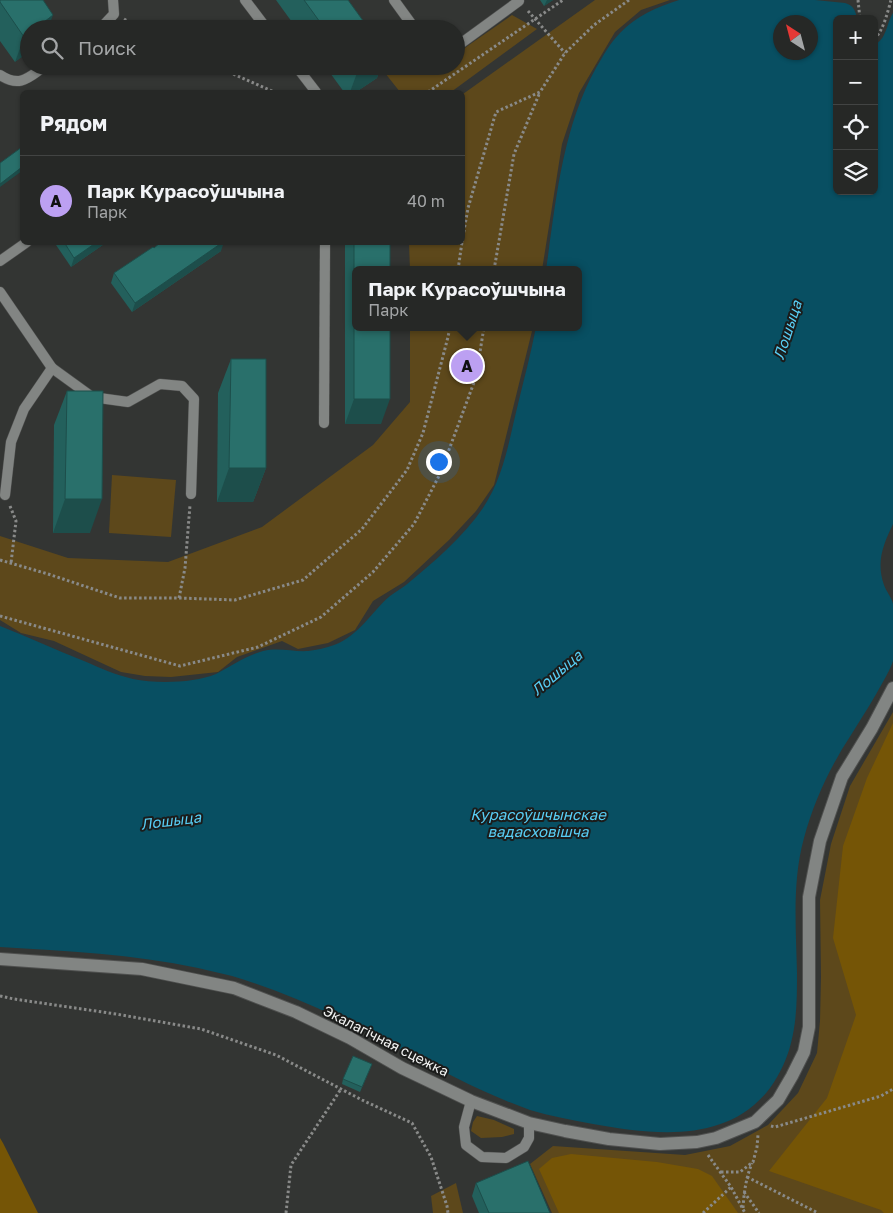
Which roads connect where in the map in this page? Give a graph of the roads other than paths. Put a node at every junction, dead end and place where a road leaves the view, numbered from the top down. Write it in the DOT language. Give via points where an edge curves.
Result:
graph roads {
  1 [pos="113,0"];
  2 [pos="245,0"];
  3 [pos="394,0"];
  4 [pos="519,1"];
  5 [pos="108,20"];
  6 [pos="260,20"];
  7 [pos="408,20"];
  8 [pos="465,40"];
  9 [pos="0,75"];
  10 [pos="32,75"];
  11 [pos="303,75"];
  12 [pos="314,90"];
  13 [pos="23,245"];
  14 [pos="325,245"];
  15 [pos="0,261"];
  16 [pos="0,292"];
  17 [pos="52,368"];
  18 [pos="324,423"];
  19 [pos="191,494"];
  20 [pos="5,495"];
  21 [pos="893,688"];
  22 [pos="0,959"];
  23 [pos="471,1101"];
  24 [pos="529,1123"];
  1 -- 5 [label="lane" via="114,14"];
  2 -- 6 [label="lane"];
  3 -- 7 [label="lane"];
  4 -- 8 [label="lane"];
  9 -- 10 [label="lane" via="8,80 23,81"];
  11 -- 12 [label="lane"];
  13 -- 15 [label="lane"];
  14 -- 18 [label="lane"];
  16 -- 17 [label="lane"];
  17 -- 19 [label="lane" via="92,397 128,402 160,384 182,386 194,399"];
  17 -- 20 [label="lane" via="24,409 11,442"];
  21 -- 24 [label="street, Экалагічная сцежка" via="842,777 820,841 809,897 809,1027 804,1052 778,1100 755,1122 697,1142 660,1144 609,1139"];
  22 -- 23 [label="street, Экалагічная сцежка" via="142,969 234,988 296,1012"];
  23 -- 24 [label="street, Экалагічная сцежка"];
  23 -- 24 [label="lane" via="464,1127 466,1145 482,1157 506,1158 524,1148 529,1138"];
}
